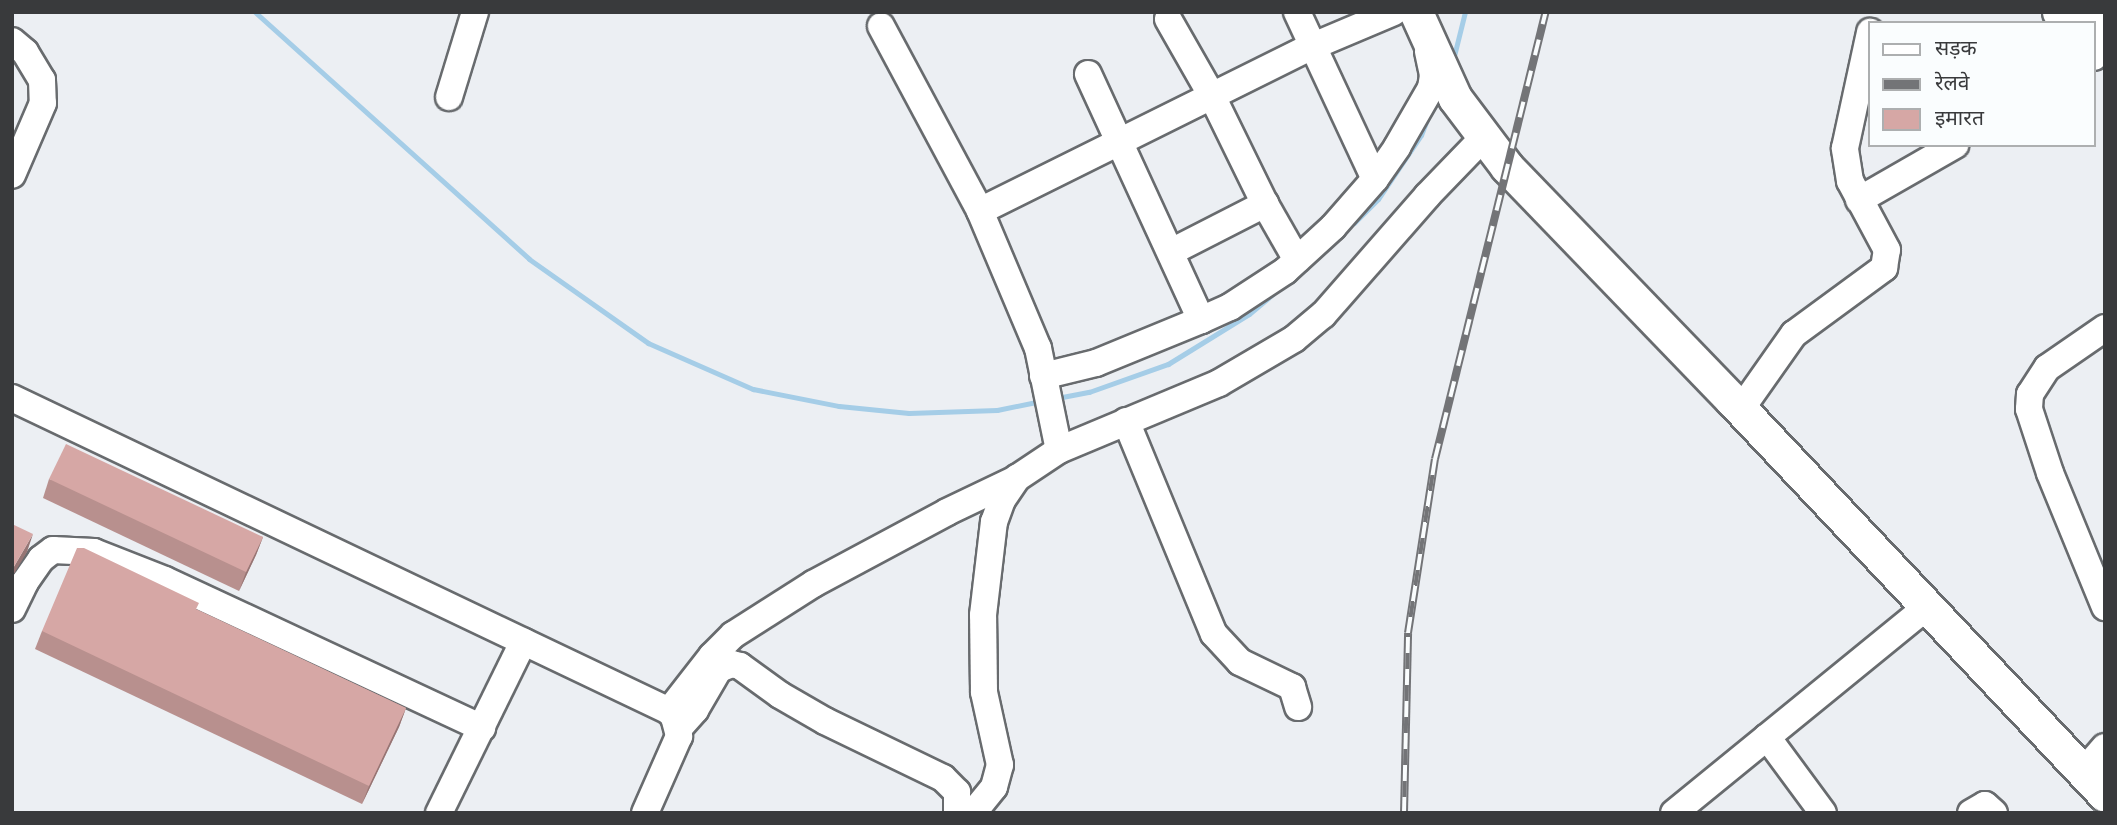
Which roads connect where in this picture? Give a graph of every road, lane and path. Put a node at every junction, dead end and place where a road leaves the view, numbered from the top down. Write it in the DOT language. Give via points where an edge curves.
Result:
graph roads {
  1 [pos="475,12"];
  2 [pos="1297,12"];
  3 [pos="1394,12"];
  4 [pos="2059,12"];
  5 [pos="1168,19"];
  6 [pos="2094,21"];
  7 [pos="881,26"];
  8 [pos="1426,37"];
  9 [pos="12,41"];
  10 [pos="1868,41"];
  11 [pos="1311,47"];
  12 [pos="1088,74"];
  13 [pos="1212,96"];
  14 [pos="449,97"];
  15 [pos="1484,137"];
  16 [pos="1119,142"];
  17 [pos="1952,147"];
  18 [pos="12,175"];
  19 [pos="1375,179"];
  20 [pos="1859,200"];
  21 [pos="1265,204"];
  22 [pos="980,211"];
  23 [pos="1171,252"];
  24 [pos="1297,260"];
  25 [pos="1201,320"];
  26 [pos="2105,328"];
  27 [pos="1045,382"];
  28 [pos="12,398"];
  29 [pos="1741,409"];
  30 [pos="1126,421"];
  31 [pos="1059,450"];
  32 [pos="1017,478"];
  33 [pos="1927,607"];
  34 [pos="2105,607"];
  35 [pos="12,609"];
  36 [pos="523,642"];
  37 [pos="1298,706"];
  38 [pos="674,719"];
  39 [pos="482,728"];
  40 [pos="1767,737"];
  41 [pos="2105,747"];
  42 [pos="2094,783"];
  43 [pos="2105,808"];
  44 [pos="439,813"];
  45 [pos="645,813"];
  46 [pos="957,813"];
  47 [pos="973,813"];
  48 [pos="1674,813"];
  49 [pos="1823,813"];
  50 [pos="1971,813"];
  51 [pos="1994,813"];
  52 [pos="2099,813"];
  1 -- 14 [label="street"];
  2 -- 11 [label="street"];
  3 -- 11 [label="street"];
  4 -- 6 [label="main road"];
  5 -- 13 [label="street"];
  7 -- 22 [label="street"];
  8 -- 15 [label="main road" via="1455,98"];
  8 -- 19 [label="street" via="1431,88"];
  9 -- 18 [label="street" via="25,52 42,80 43,103"];
  10 -- 20 [label="street" via="1845,148 1850,181"];
  11 -- 13 [label="street"];
  11 -- 19 [label="street"];
  12 -- 16 [label="street"];
  13 -- 16 [label="street"];
  13 -- 21 [label="street"];
  15 -- 29 [label="main road" via="1507,167"];
  15 -- 30 [label="street" via="1314,323 1219,383"];
  16 -- 22 [label="street"];
  16 -- 23 [label="street"];
  17 -- 20 [label="street"];
  19 -- 24 [label="street" via="1333,228"];
  20 -- 29 [label="street" via="1887,250 1884,268 1794,334"];
  21 -- 23 [label="street"];
  21 -- 24 [label="street"];
  22 -- 27 [label="street" via="1038,348"];
  23 -- 25 [label="street"];
  24 -- 25 [label="street" via="1240,301"];
  25 -- 27 [label="street"];
  26 -- 34 [label="street" via="2047,368 2030,394 2029,410"];
  27 -- 31 [label="street"];
  28 -- 36 [label="street"];
  29 -- 33 [label="main road"];
  30 -- 31 [label="street"];
  30 -- 37 [label="street" via="1214,634 1240,662 1292,687"];
  31 -- 32 [label="street"];
  32 -- 38 [label="street" via="813,584 744,628 712,656"];
  32 -- 47 [label="street" via="994,522 983,615 984,692 1000,765 994,787"];
  33 -- 40 [label="street"];
  33 -- 42 [label="main road"];
  35 -- 39 [label="street" via="25,582 53,550 94,552 165,580"];
  36 -- 38 [label="street"];
  36 -- 39 [label="street"];
  38 -- 45 [label="street" via="674,748"];
  38 -- 46 [label="street" via="695,710 719,669 740,666 825,721 943,778 957,792"];
  39 -- 44 [label="street"];
  40 -- 48 [label="street"];
  40 -- 49 [label="street"];
  41 -- 42 [label="street"];
  43 -- 52 [label="street"];
  50 -- 51 [label="street" via="1985,805"];
}
